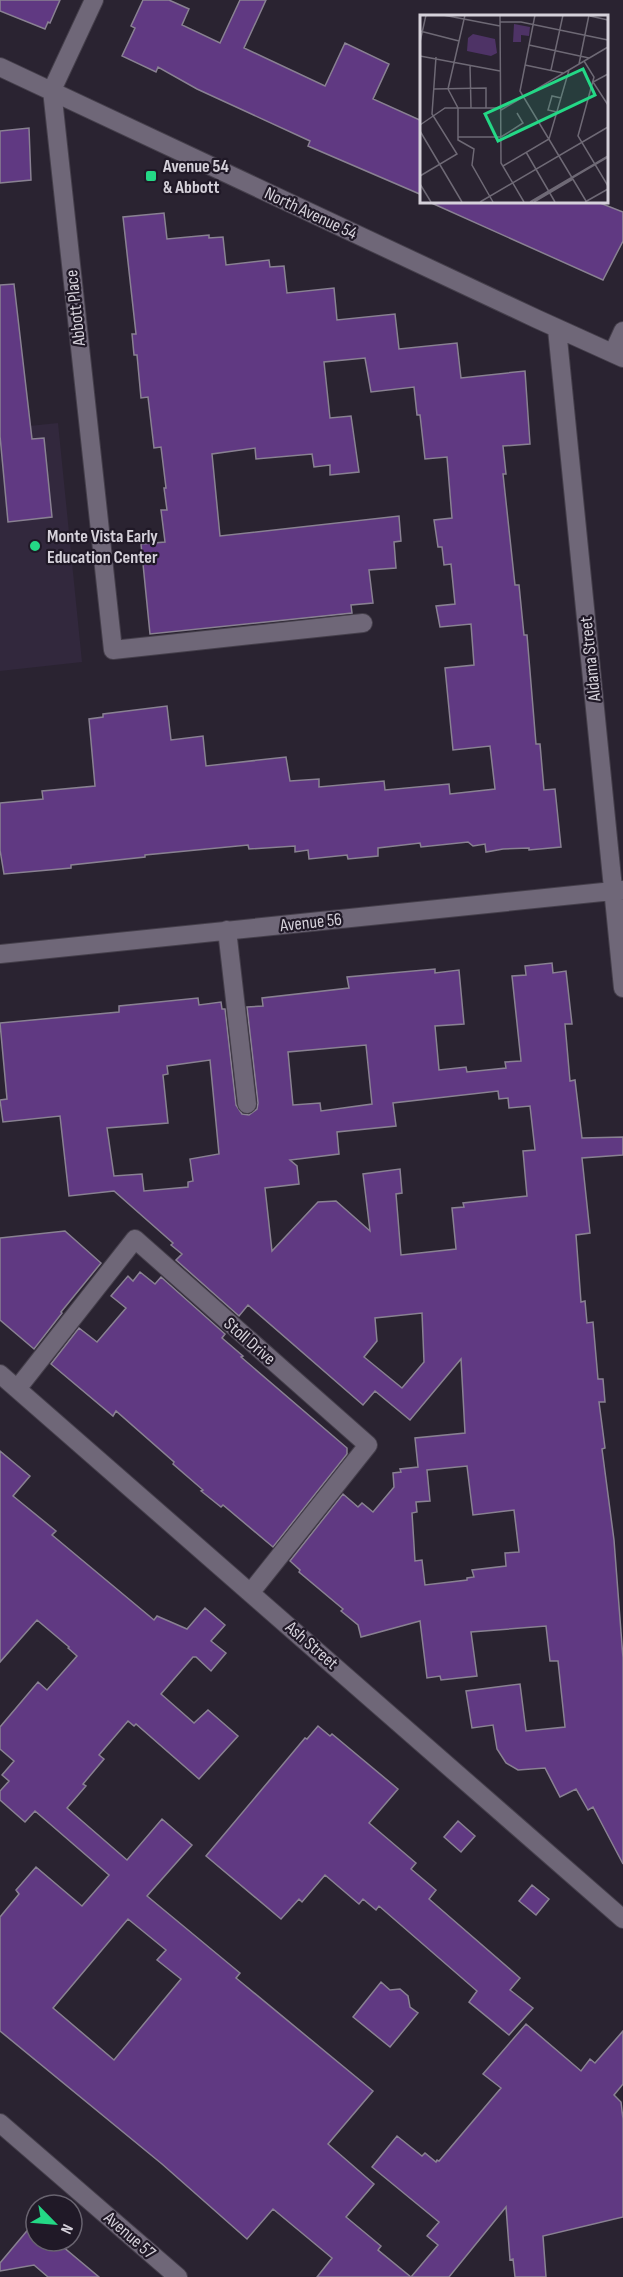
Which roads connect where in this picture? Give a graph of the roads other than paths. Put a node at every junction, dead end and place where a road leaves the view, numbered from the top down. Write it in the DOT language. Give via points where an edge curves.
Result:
graph roads {
  1 [pos="93,0"];
  2 [pos="0,67"];
  3 [pos="52,90"];
  4 [pos="557,329"];
  5 [pos="623,331"];
  6 [pos="618,356"];
  7 [pos="363,623"];
  8 [pos="618,890"];
  9 [pos="227,930"];
  10 [pos="0,954"];
  11 [pos="623,988"];
  12 [pos="247,1104"];
  13 [pos="0,1374"];
  14 [pos="17,1389"];
  15 [pos="251,1592"];
  16 [pos="623,1919"];
  17 [pos="0,2123"];
  18 [pos="178,2277"];
  1 -- 3 [label="street"];
  2 -- 3 [label="street, North Avenue 54"];
  3 -- 4 [label="street, North Avenue 54"];
  3 -- 7 [label="street, Abbott Place" via="113,650"];
  4 -- 6 [label="street, North Avenue 54"];
  4 -- 8 [label="street, Aldama Street"];
  5 -- 6 [label="street"];
  8 -- 9 [label="street, Avenue 56"];
  8 -- 11 [label="street, Aldama Street"];
  9 -- 10 [label="street, Avenue 56"];
  9 -- 12 [label="street"];
  13 -- 14 [label="street, Ash Street"];
  14 -- 15 [label="street, Ash Street"];
  14 -- 15 [label="street, Stoll Drive" via="135,1239 368,1445"];
  15 -- 16 [label="street, Ash Street"];
  17 -- 18 [label="street, Avenue 57"];
}
